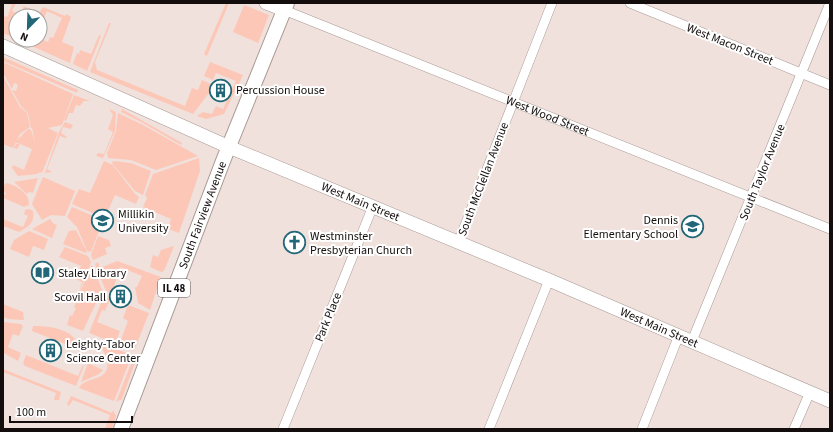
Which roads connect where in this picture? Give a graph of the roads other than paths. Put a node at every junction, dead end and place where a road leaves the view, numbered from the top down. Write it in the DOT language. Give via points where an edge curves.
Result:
graph roads {
  1 [pos="266,3"];
  2 [pos="552,3"];
  3 [pos="630,3"];
  4 [pos="830,3"];
  5 [pos="285,6"];
  6 [pos="3,46"];
  7 [pos="801,73"];
  8 [pos="830,85"];
  9 [pos="513,102"];
  10 [pos="228,146"];
  11 [pos="752,197"];
  12 [pos="373,206"];
  13 [pos="830,229"];
  14 [pos="458,243"];
  15 [pos="549,280"];
  16 [pos="679,335"];
  17 [pos="692,341"];
  18 [pos="810,392"];
  19 [pos="830,401"];
  20 [pos="121,429"];
  21 [pos="283,429"];
  22 [pos="489,429"];
  23 [pos="642,429"];
  24 [pos="794,429"];
  1 -- 5 [label="street, West Wood Street"];
  2 -- 9 [label="street, South McClellan Avenue"];
  3 -- 7 [label="street, West Macon Street"];
  4 -- 7 [label="street, South Taylor Avenue"];
  5 -- 9 [label="street, West Wood Street"];
  5 -- 10 [label="main road, South Fairview Avenue / IL 48"];
  6 -- 10 [label="street, West Main Street"];
  7 -- 8 [label="street, West Macon Street"];
  7 -- 11 [label="street, South Taylor Avenue"];
  9 -- 11 [label="street, West Wood Street"];
  9 -- 14 [label="street, South McClellan Avenue"];
  10 -- 12 [label="street, West Main Street"];
  10 -- 20 [label="main road, South Fairview Avenue / IL 48"];
  11 -- 13 [label="street, West Wood Street"];
  11 -- 17 [label="street, South Taylor Avenue"];
  12 -- 14 [label="street, West Main Street"];
  12 -- 21 [label="street, Park Place"];
  14 -- 15 [label="street, West Main Street"];
  15 -- 16 [label="street, West Main Street"];
  15 -- 22 [label="street"];
  16 -- 17 [label="street, West Main Street"];
  16 -- 23 [label="street"];
  17 -- 18 [label="street, West Main Street"];
  18 -- 19 [label="street, West Main Street"];
  18 -- 24 [label="street"];
}
